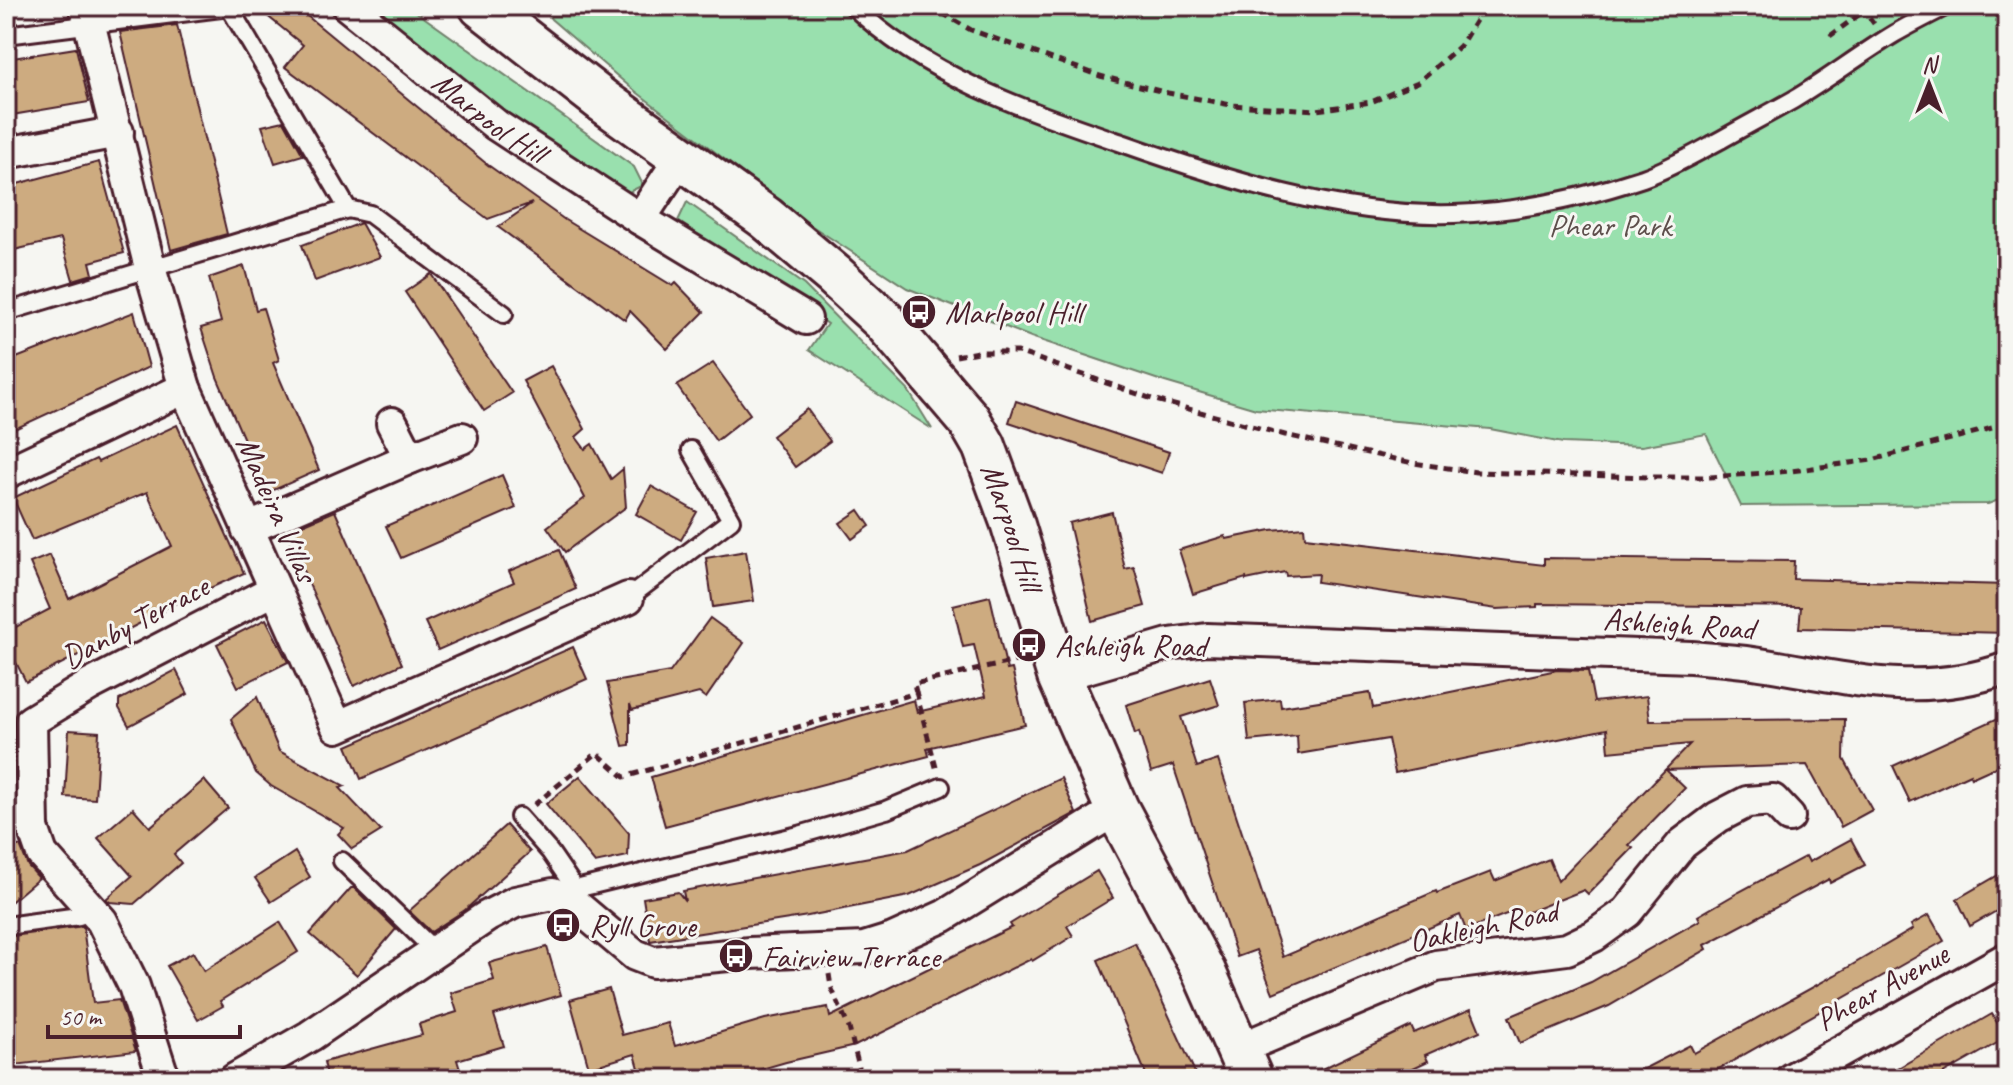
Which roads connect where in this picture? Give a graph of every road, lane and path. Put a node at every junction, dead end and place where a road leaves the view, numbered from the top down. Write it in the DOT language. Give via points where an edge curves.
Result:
graph roads {
  1 [pos="348,6"];
  2 [pos="481,6"];
  3 [pos="853,6"];
  4 [pos="930,6"];
  5 [pos="1485,6"];
  6 [pos="1947,6"];
  7 [pos="1864,11"];
  8 [pos="88,15"];
  9 [pos="6,35"];
  10 [pos="1830,36"];
  11 [pos="118,132"];
  12 [pos="6,153"];
  13 [pos="681,157"];
  14 [pos="348,209"];
  15 [pos="640,219"];
  16 [pos="150,268"];
  17 [pos="6,312"];
  18 [pos="504,314"];
  19 [pos="806,319"];
  20 [pos="944,359"];
  21 [pos="185,388"];
  22 [pos="392,423"];
  23 [pos="2007,424"];
  24 [pos="462,438"];
  25 [pos="691,450"];
  26 [pos="410,458"];
  27 [pos="6,473"];
  28 [pos="247,529"];
  29 [pos="274,590"];
  30 [pos="628,598"];
  31 [pos="997,665"];
  32 [pos="2007,668"];
  33 [pos="1059,676"];
  34 [pos="916,692"];
  35 [pos="941,787"];
  36 [pos="1117,809"];
  37 [pos="519,817"];
  38 [pos="1789,817"];
  39 [pos="20,828"];
  40 [pos="342,861"];
  41 [pos="564,891"];
  42 [pos="92,911"];
  43 [pos="6,926"];
  44 [pos="435,951"];
  45 [pos="827,952"];
  46 [pos="2007,958"];
  47 [pos="1245,1064"];
  48 [pos="164,1079"];
  49 [pos="235,1079"];
  50 [pos="862,1079"];
  51 [pos="1791,1079"];
  1 -- 15 [label="street, Marpool Hill" via="496,125"];
  2 -- 13 [label="street, Marpool Hill"];
  3 -- 6 [label="lane" via="902,47 940,68 1037,113 1135,148 1291,194 1452,214 1538,205 1646,177 1795,99"];
  4 -- 5 [label="path" via="971,30 1100,76 1231,105 1317,110 1371,102 1418,82 1460,46"];
  7 -- 10 [label="path"];
  8 -- 9 [label="lane"];
  8 -- 11 [label="street, Madeira Villas"];
  8 -- 14 [label="lane" via="229,7"];
  11 -- 12 [label="street"];
  11 -- 16 [label="street, Madeira Villas"];
  13 -- 15 [label="street"];
  13 -- 33 [label="street, Marpool Hill" via="834,275 884,321 969,420 1012,522"];
  14 -- 16 [label="lane"];
  14 -- 18 [label="lane" via="370,214"];
  15 -- 19 [label="street, Marpool Hill"];
  16 -- 17 [label="lane"];
  16 -- 21 [label="street, Madeira Villas"];
  20 -- 23 [label="path" via="1018,352 1152,399 1285,435 1476,472 1710,477 1791,471 1872,460"];
  21 -- 27 [label="street"];
  21 -- 28 [label="street, Madeira Villas"];
  22 -- 26 [label="street"];
  24 -- 26 [label="street"];
  25 -- 30 [label="lane" via="731,520"];
  26 -- 28 [label="street"];
  28 -- 29 [label="street, Madeira Villas"];
  29 -- 30 [label="street, Madeira Villas" via="337,727"];
  29 -- 39 [label="street, Danby Terrace" via="31,721"];
  31 -- 34 [label="path" via="914,684"];
  32 -- 33 [label="street, Ashleigh Road" via="1920,685 1849,681 1691,657 1207,639 1169,644"];
  33 -- 36 [label="street, Marpool Hill"];
  34 -- 35 [label="path"];
  34 -- 37 [label="path" via="624,777 597,753"];
  35 -- 41 [label="lane" via="886,810 799,835"];
  36 -- 45 [label="street" via="944,916 864,948"];
  36 -- 47 [label="street, Marpool Hill" via="1197,959"];
  37 -- 41 [label="lane" via="550,852"];
  38 -- 47 [label="street, Oakleigh Road" via="1773,800 1747,802 1682,844 1627,912 1594,936 1567,949 1436,966"];
  39 -- 42 [label="street"];
  40 -- 44 [label="lane"];
  41 -- 44 [label="street" via="515,902"];
  41 -- 45 [label="street" via="635,955 653,962"];
  42 -- 43 [label="lane"];
  42 -- 48 [label="street" via="134,986"];
  44 -- 49 [label="street" via="310,1036"];
  45 -- 50 [label="path" via="831,987"];
  46 -- 51 [label="street, Phear Avenue"];
}
